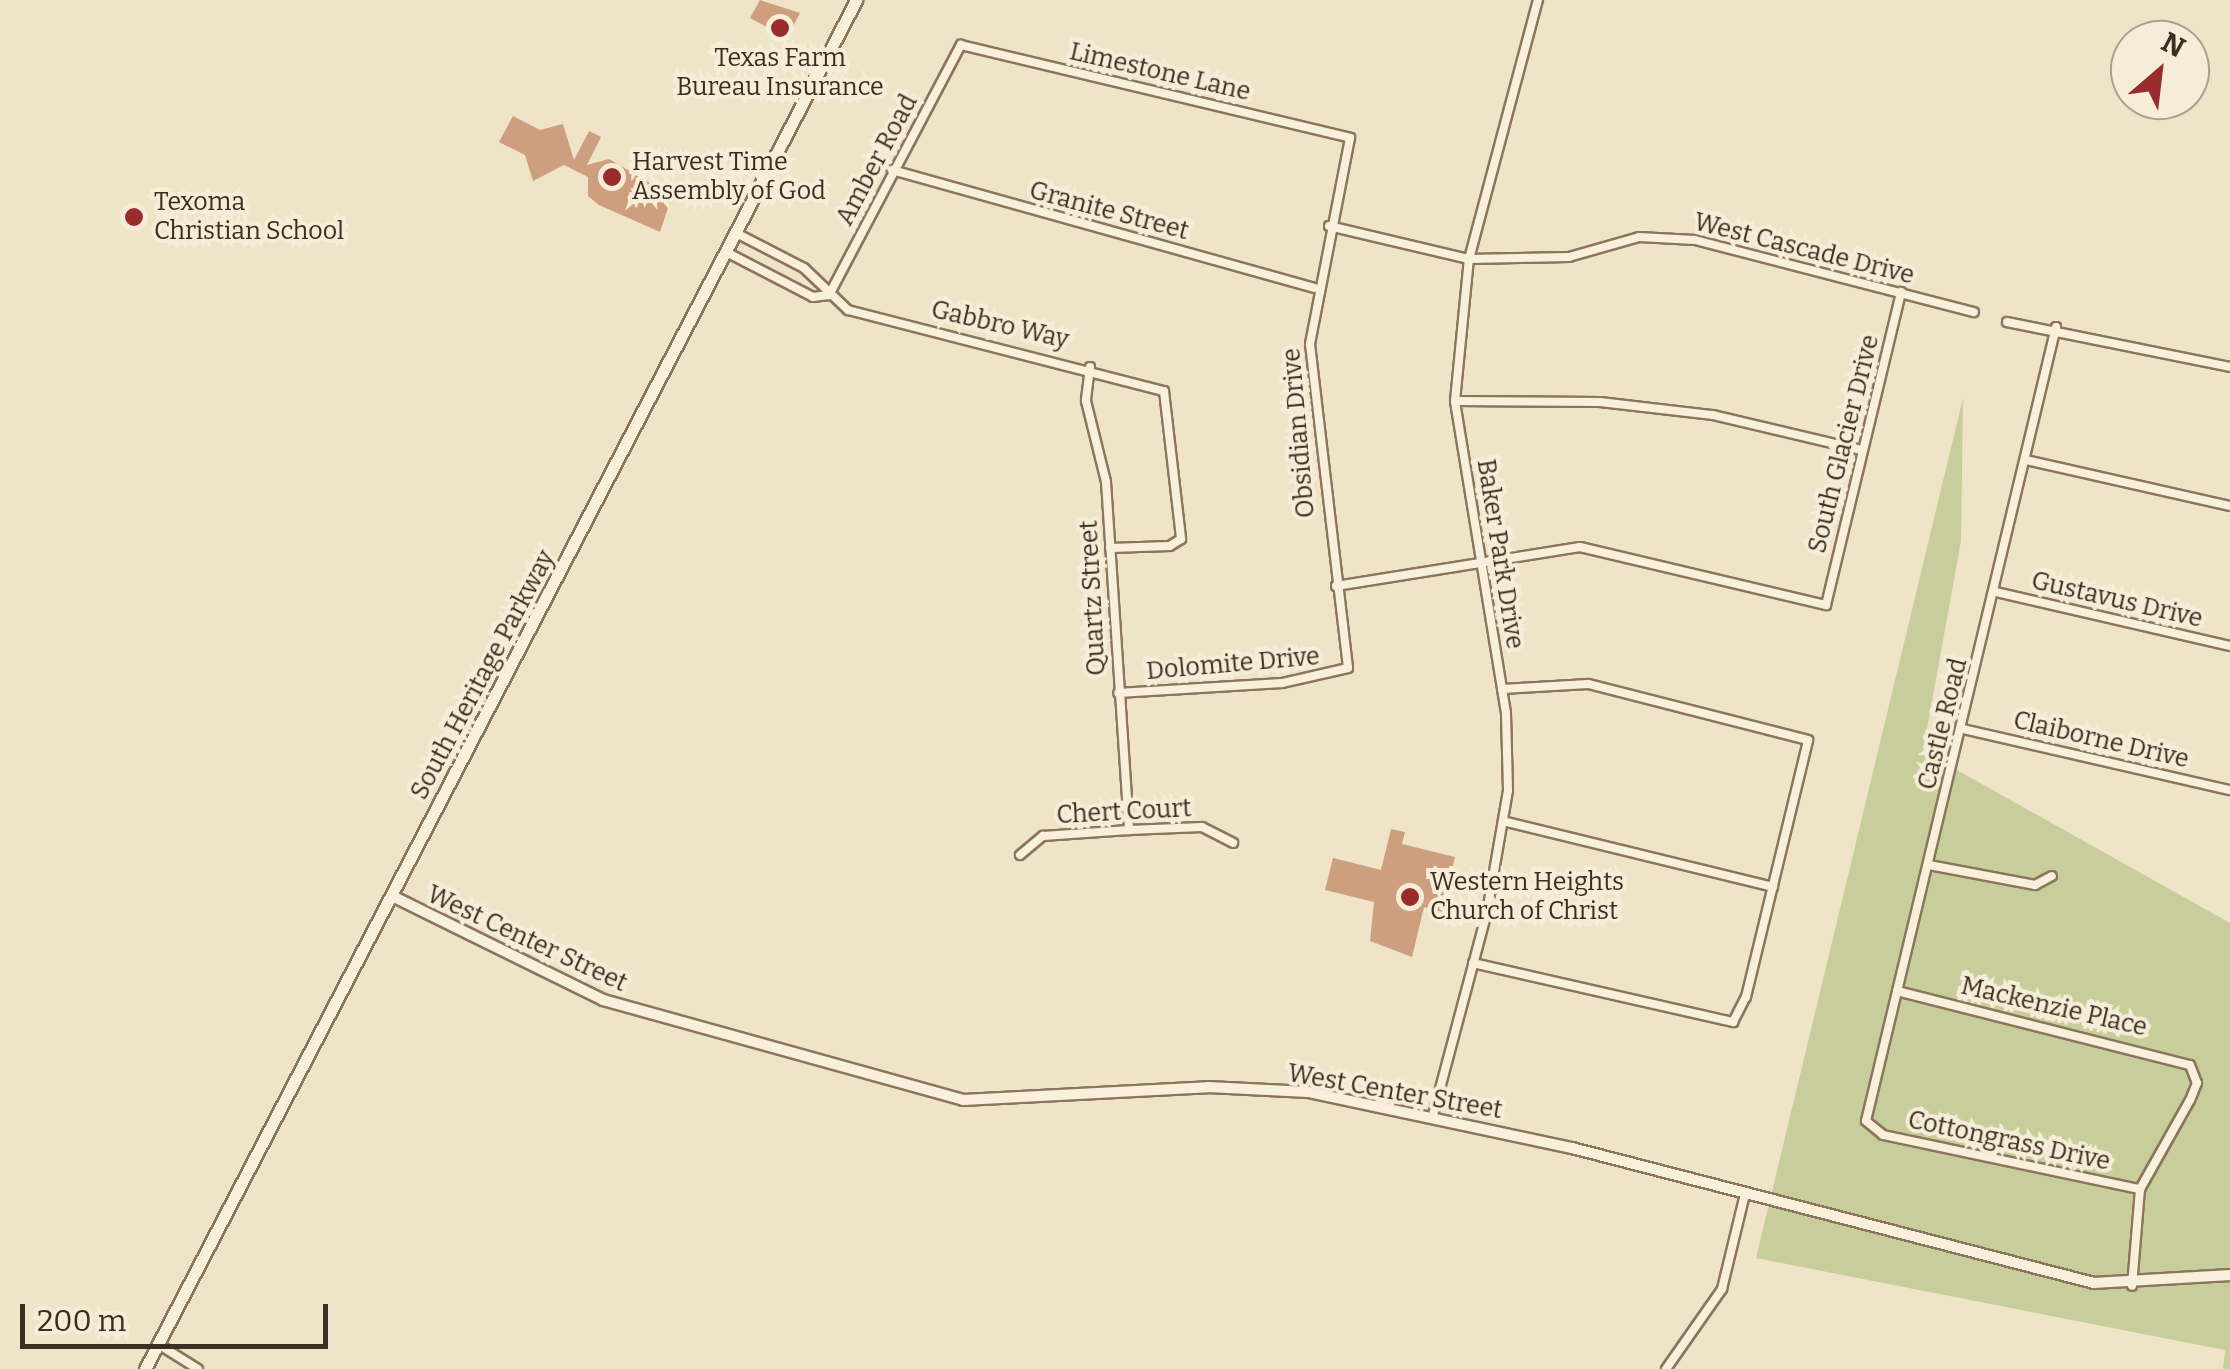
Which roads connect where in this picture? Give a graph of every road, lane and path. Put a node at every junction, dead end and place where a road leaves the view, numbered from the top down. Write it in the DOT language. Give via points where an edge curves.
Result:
graph roads {
  1 [pos="856,0"];
  2 [pos="1538,0"];
  3 [pos="962,45"];
  4 [pos="1350,138"];
  5 [pos="892,170"];
  6 [pos="1329,226"];
  7 [pos="740,235"];
  8 [pos="730,254"];
  9 [pos="1469,260"];
  10 [pos="1315,288"];
  11 [pos="1902,292"];
  12 [pos="829,295"];
  13 [pos="1974,312"];
  14 [pos="2007,322"];
  15 [pos="2056,327"];
  16 [pos="2230,366"];
  17 [pos="1090,367"];
  18 [pos="1455,401"];
  19 [pos="1861,450"];
  20 [pos="2026,460"];
  21 [pos="2230,506"];
  22 [pos="1110,548"];
  23 [pos="1480,562"];
  24 [pos="1336,586"];
  25 [pos="1996,592"];
  26 [pos="2230,646"];
  27 [pos="1348,668"];
  28 [pos="1502,689"];
  29 [pos="1118,693"];
  30 [pos="1963,729"];
  31 [pos="2230,790"];
  32 [pos="1503,821"];
  33 [pos="1129,830"];
  34 [pos="1233,843"];
  35 [pos="1020,856"];
  36 [pos="1929,864"];
  37 [pos="2052,876"];
  38 [pos="1772,887"];
  39 [pos="392,896"];
  40 [pos="1473,964"];
  41 [pos="1897,991"];
  42 [pos="1433,1115"];
  43 [pos="1870,1129"];
  44 [pos="2140,1189"];
  45 [pos="1744,1194"];
  46 [pos="2230,1274"];
  47 [pos="2132,1286"];
  48 [pos="158,1344"];
  49 [pos="144,1369"];
  50 [pos="198,1369"];
  51 [pos="1666,1369"];
  1 -- 7 [label="main road, South Heritage Parkway"];
  2 -- 9 [label="street, Baker Park Drive"];
  3 -- 4 [label="street, Limestone Lane"];
  3 -- 5 [label="street, Amber Road"];
  4 -- 6 [label="street, Obsidian Drive"];
  5 -- 10 [label="street, Granite Street"];
  5 -- 12 [label="street, Amber Road"];
  6 -- 9 [label="street, West Cascade Drive"];
  6 -- 10 [label="street, Obsidian Drive"];
  7 -- 8 [label="main road, South Heritage Parkway"];
  7 -- 12 [label="street, Gabbro Way" via="804,268"];
  8 -- 12 [label="street, Gabbro Way" via="813,296"];
  8 -- 39 [label="main road, South Heritage Parkway"];
  9 -- 11 [label="street, West Cascade Drive" via="1569,257 1639,237 1695,240"];
  9 -- 18 [label="street, Baker Park Drive"];
  10 -- 24 [label="street, Obsidian Drive" via="1312,392"];
  11 -- 13 [label="street, West Cascade Drive"];
  11 -- 19 [label="street, South Glacier Drive"];
  12 -- 17 [label="street, Gabbro Way" via="848,310"];
  14 -- 15 [label="street"];
  15 -- 16 [label="street"];
  15 -- 20 [label="street, Castle Road"];
  17 -- 22 [label="street, Quartz Street" via="1086,401 1106,482"];
  17 -- 22 [label="street, Gabbro Way" via="1164,390 1181,539"];
  18 -- 19 [label="street" via="1600,402 1713,415"];
  18 -- 23 [label="street, Baker Park Drive"];
  19 -- 23 [label="street, South Glacier Drive" via="1826,604 1626,552 1580,547"];
  20 -- 21 [label="street"];
  20 -- 25 [label="street, Castle Road"];
  22 -- 29 [label="street, Quartz Street"];
  23 -- 24 [label="street"];
  23 -- 28 [label="street, Baker Park Drive"];
  24 -- 27 [label="street, Obsidian Drive"];
  25 -- 26 [label="street, Gustavus Drive"];
  25 -- 30 [label="street, Castle Road"];
  27 -- 29 [label="street, Dolomite Drive" via="1282,683"];
  28 -- 32 [label="street, Baker Park Drive"];
  28 -- 38 [label="street" via="1588,684 1808,740"];
  29 -- 33 [label="street, Quartz Street"];
  30 -- 31 [label="street, Claiborne Drive"];
  30 -- 36 [label="street, Castle Road"];
  32 -- 38 [label="street"];
  32 -- 40 [label="street, Baker Park Drive"];
  33 -- 34 [label="street, Chert Court" via="1202,828"];
  33 -- 35 [label="street, Chert Court" via="1043,836"];
  36 -- 37 [label="street" via="2035,885"];
  36 -- 41 [label="street, Castle Road"];
  38 -- 40 [label="street" via="1732,1022"];
  39 -- 42 [label="street, West Center Street" via="603,1000 963,1100 1208,1087 1308,1092"];
  39 -- 48 [label="main road, South Heritage Parkway"];
  40 -- 42 [label="street, Baker Park Drive"];
  41 -- 43 [label="street, Castle Road" via="1867,1111"];
  41 -- 44 [label="street, Mackenzie Place" via="2174,1056 2196,1073 2190,1100"];
  42 -- 45 [label="street, West Center Street"];
  43 -- 44 [label="street, Cottongrass Drive"];
  44 -- 47 [label="street"];
  45 -- 47 [label="street, West Center Street" via="1973,1257"];
  45 -- 51 [label="street" via="1722,1289"];
  46 -- 47 [label="street, West Center Street"];
  48 -- 49 [label="main road, South Heritage Parkway"];
  48 -- 50 [label="street"];
}
